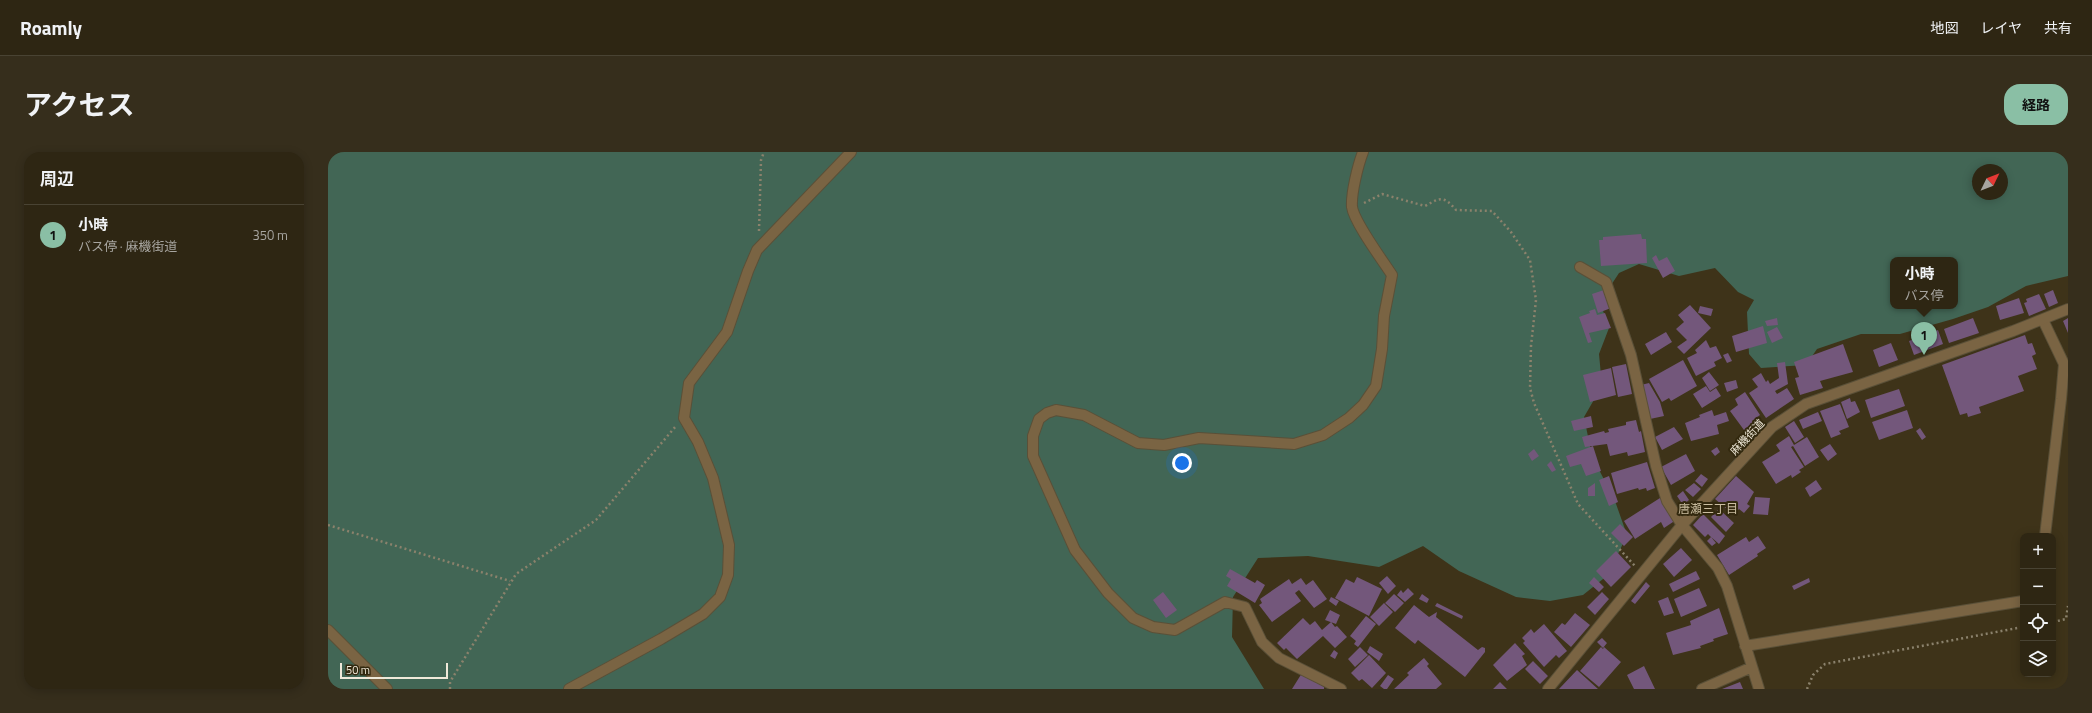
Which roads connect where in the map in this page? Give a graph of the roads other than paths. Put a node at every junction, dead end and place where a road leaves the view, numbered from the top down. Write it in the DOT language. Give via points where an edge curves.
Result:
graph roads {
  1 [pos="851,152"];
  2 [pos="1363,152"];
  3 [pos="1580,268"];
  4 [pos="2068,309"];
  5 [pos="2043,320"];
  6 [pos="2065,398"];
  7 [pos="1682,525"];
  8 [pos="2045,533"];
  9 [pos="2020,601"];
  10 [pos="328,630"];
  11 [pos="1745,646"];
  12 [pos="1752,667"];
  13 [pos="387,689"];
  14 [pos="569,689"];
  15 [pos="1341,689"];
  16 [pos="1548,689"];
  17 [pos="1702,689"];
  18 [pos="1759,689"];
  1 -- 14 [label="street" via="757,250 727,332 688,383 684,418 698,442 713,478 729,545 728,575 720,597 703,614"];
  2 -- 15 [label="street" via="1352,208 1364,233 1392,275 1384,316 1376,386 1349,418 1323,435 1294,444 1199,438 1164,445 1138,443 1084,414 1056,410 1039,419 1032,436 1033,456 1075,550 1108,593 1133,618 1153,627 1175,630 1225,602 1245,608 1262,642 1279,658"];
  3 -- 7 [label="street" via="1606,282 1631,355 1656,466 1667,501"];
  4 -- 5 [label="street, 麻機街道"];
  5 -- 6 [label="street" via="2064,364"];
  5 -- 7 [label="street, 麻機街道" via="1806,404 1772,426"];
  6 -- 8 [label="street"];
  7 -- 11 [label="street" via="1718,568 1727,586"];
  7 -- 16 [label="street, 麻機街道"];
  9 -- 11 [label="street"];
  10 -- 13 [label="street"];
  11 -- 12 [label="street"];
  12 -- 17 [label="street"];
  12 -- 18 [label="street"];
}
